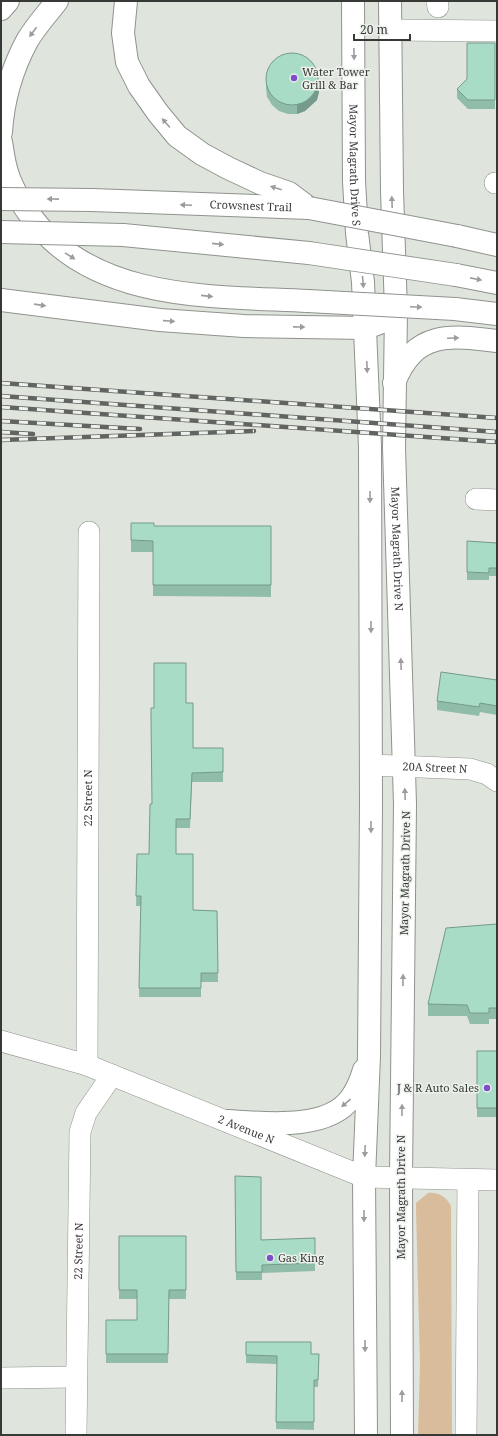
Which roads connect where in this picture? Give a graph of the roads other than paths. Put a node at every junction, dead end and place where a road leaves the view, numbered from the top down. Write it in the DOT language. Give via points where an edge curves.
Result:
graph roads {
  1 [pos="8,1"];
  2 [pos="57,1"];
  3 [pos="126,1"];
  4 [pos="354,1"];
  5 [pos="390,1"];
  6 [pos="1,9"];
  7 [pos="390,30"];
  8 [pos="497,31"];
  9 [pos="1,132"];
  10 [pos="1,142"];
  11 [pos="1,199"];
  12 [pos="309,208"];
  13 [pos="1,232"];
  14 [pos="492,243"];
  15 [pos="497,283"];
  16 [pos="1,300"];
  17 [pos="396,311"];
  18 [pos="497,314"];
  19 [pos="366,328"];
  20 [pos="497,341"];
  21 [pos="394,383"];
  22 [pos="476,498"];
  23 [pos="497,500"];
  24 [pos="89,532"];
  25 [pos="371,765"];
  26 [pos="404,766"];
  27 [pos="497,780"];
  28 [pos="1,1041"];
  29 [pos="369,1056"];
  30 [pos="87,1065"];
  31 [pos="112,1075"];
  32 [pos="228,1121"];
  33 [pos="364,1177"];
  34 [pos="401,1177"];
  35 [pos="468,1180"];
  36 [pos="497,1180"];
  37 [pos="76,1376"];
  38 [pos="1,1378"];
  39 [pos="76,1435"];
  40 [pos="366,1435"];
  41 [pos="402,1435"];
  42 [pos="466,1435"];
  1 -- 6 [label="main road"];
  2 -- 9 [label="main road, one-way" via="28,40 12,74 3,107"];
  12 -- 3 [label="main road, one-way" via="289,193 260,183 202,154 172,130 139,86 127,62 123,33"];
  4 -- 19 [label="main road, Mayor Magrath Drive S, one-way" via="354,182"];
  5 -- 7 [label="main road"];
  7 -- 8 [label="street"];
  17 -- 7 [label="main road, one-way"];
  10 -- 18 [label="main road, one-way, bridge" via="8,176 24,208 45,235 66,253 94,270 130,283 199,295 455,309"];
  12 -- 11 [label="main road, Crowsnest Trail, one-way, bridge"];
  12 -- 14 [label="main road, Crowsnest Trail, bridge"];
  13 -- 15 [label="main road, one-way, bridge" via="123,235 309,253"];
  16 -- 19 [label="main road, one-way" via="160,320 244,326"];
  17 -- 19 [label="main road" via="382,322"];
  17 -- 21 [label="main road, Mayor Magrath Drive N"];
  19 -- 25 [label="main road, one-way" via="370,448"];
  21 -- 20 [label="main road, one-way" via="405,359 426,344 447,338 468,337"];
  26 -- 21 [label="main road, Mayor Magrath Drive N, one-way"];
  22 -- 23 [label="street"];
  24 -- 30 [label="street, 22 Street N"];
  25 -- 26 [label="street, 20A Street N"];
  25 -- 29 [label="main road, one-way"];
  26 -- 27 [label="street, 20A Street N" via="470,768"];
  34 -- 26 [label="main road, Mayor Magrath Drive N, one-way" via="406,804"];
  28 -- 30 [label="street, 2 Avenue N"];
  29 -- 32 [label="main road, one-way" via="351,1099 320,1119 276,1124"];
  29 -- 33 [label="main road, one-way"];
  30 -- 31 [label="street, 2 Avenue N"];
  31 -- 32 [label="street, 2 Avenue N"];
  31 -- 37 [label="street, 22 Street N" via="86,1113 80,1132"];
  32 -- 33 [label="street, 2 Avenue N"];
  33 -- 34 [label="street, 2 Avenue N"];
  33 -- 40 [label="main road, one-way"];
  34 -- 35 [label="street, 2 Avenue N"];
  41 -- 34 [label="main road, Mayor Magrath Drive N, one-way"];
  35 -- 36 [label="street, 2 Avenue N"];
  35 -- 42 [label="street"];
  37 -- 38 [label="street"];
  37 -- 39 [label="street, 22 Street N"];
}
